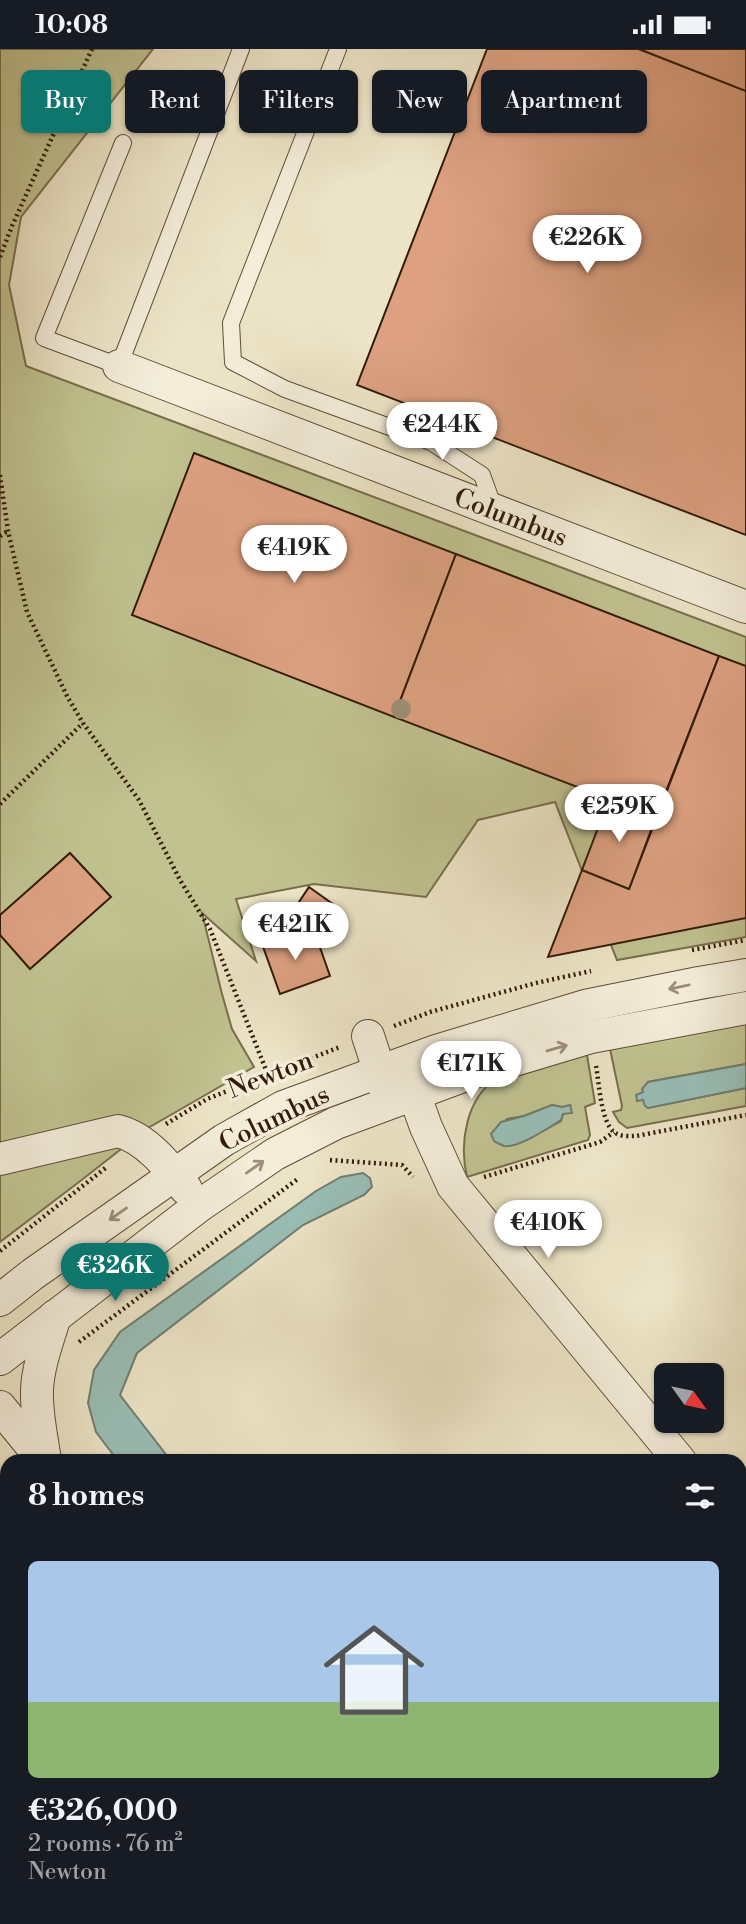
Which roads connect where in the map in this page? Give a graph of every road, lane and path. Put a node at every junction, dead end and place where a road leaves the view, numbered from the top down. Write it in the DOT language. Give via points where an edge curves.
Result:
graph roads {
  1 [pos="92,49"];
  2 [pos="241,49"];
  3 [pos="338,49"];
  4 [pos="123,143"];
  5 [pos="0,257"];
  6 [pos="119,366"];
  7 [pos="0,475"];
  8 [pos="495,511"];
  9 [pos="8,531"];
  10 [pos="0,536"];
  11 [pos="746,607"];
  12 [pos="83,723"];
  13 [pos="0,804"];
  14 [pos="746,975"];
  15 [pos="586,1006"];
  16 [pos="746,1008"];
  17 [pos="368,1036"];
  18 [pos="591,1037"];
  19 [pos="392,1067"];
  20 [pos="267,1075"];
  21 [pos="402,1098"];
  22 [pos="746,1115"];
  23 [pos="614,1132"];
  24 [pos="141,1141"];
  25 [pos="0,1159"];
  26 [pos="324,1160"];
  27 [pos="174,1174"];
  28 [pos="302,1176"];
  29 [pos="453,1186"];
  30 [pos="199,1206"];
  31 [pos="0,1251"];
  32 [pos="0,1300"];
  33 [pos="55,1316"];
  34 [pos="0,1359"];
  35 [pos="39,1372"];
  36 [pos="0,1408"];
  37 [pos="39,1454"];
  38 [pos="44,1454"];
  39 [pos="674,1454"];
  1 -- 5 [label="path"];
  2 -- 6 [label="lane"];
  3 -- 8 [label="lane" via="230,323 233,362 285,389 431,442 482,475"];
  4 -- 6 [label="lane" via="44,338"];
  6 -- 8 [label="street, Columbus"];
  7 -- 9 [label="path"];
  8 -- 11 [label="street, Columbus"];
  9 -- 10 [label="path"];
  9 -- 12 [label="path" via="27,612"];
  12 -- 13 [label="path"];
  12 -- 20 [label="path" via="139,800 210,929"];
  14 -- 15 [label="street, Columbus, one-way"];
  15 -- 17 [label="path, Newton" via="579,973 430,1013"];
  15 -- 19 [label="street, Columbus"];
  16 -- 18 [label="street, Columbus"];
  17 -- 19 [label="street"];
  17 -- 20 [label="path, Newton"];
  21 -- 18 [label="street, Columbus, one-way"];
  18 -- 23 [label="path" via="606,1123"];
  19 -- 21 [label="street"];
  19 -- 27 [label="street, Columbus" via="283,1108"];
  20 -- 24 [label="path, Newton" via="206,1099"];
  21 -- 29 [label="street" via="426,1127"];
  30 -- 21 [label="street, Columbus, one-way" via="275,1154"];
  22 -- 23 [label="path" via="636,1136"];
  23 -- 29 [label="path" via="600,1142"];
  24 -- 25 [label="street" via="118,1131"];
  24 -- 27 [label="street"];
  24 -- 31 [label="path, Newton"];
  26 -- 29 [label="path" via="402,1165 428,1195"];
  27 -- 30 [label="street"];
  27 -- 32 [label="street, one-way"];
  28 -- 35 [label="path"];
  29 -- 39 [label="street"];
  30 -- 33 [label="street"];
  33 -- 34 [label="street"];
  33 -- 35 [label="street"];
  35 -- 38 [label="street" via="37,1403"];
  36 -- 37 [label="street"];
}
